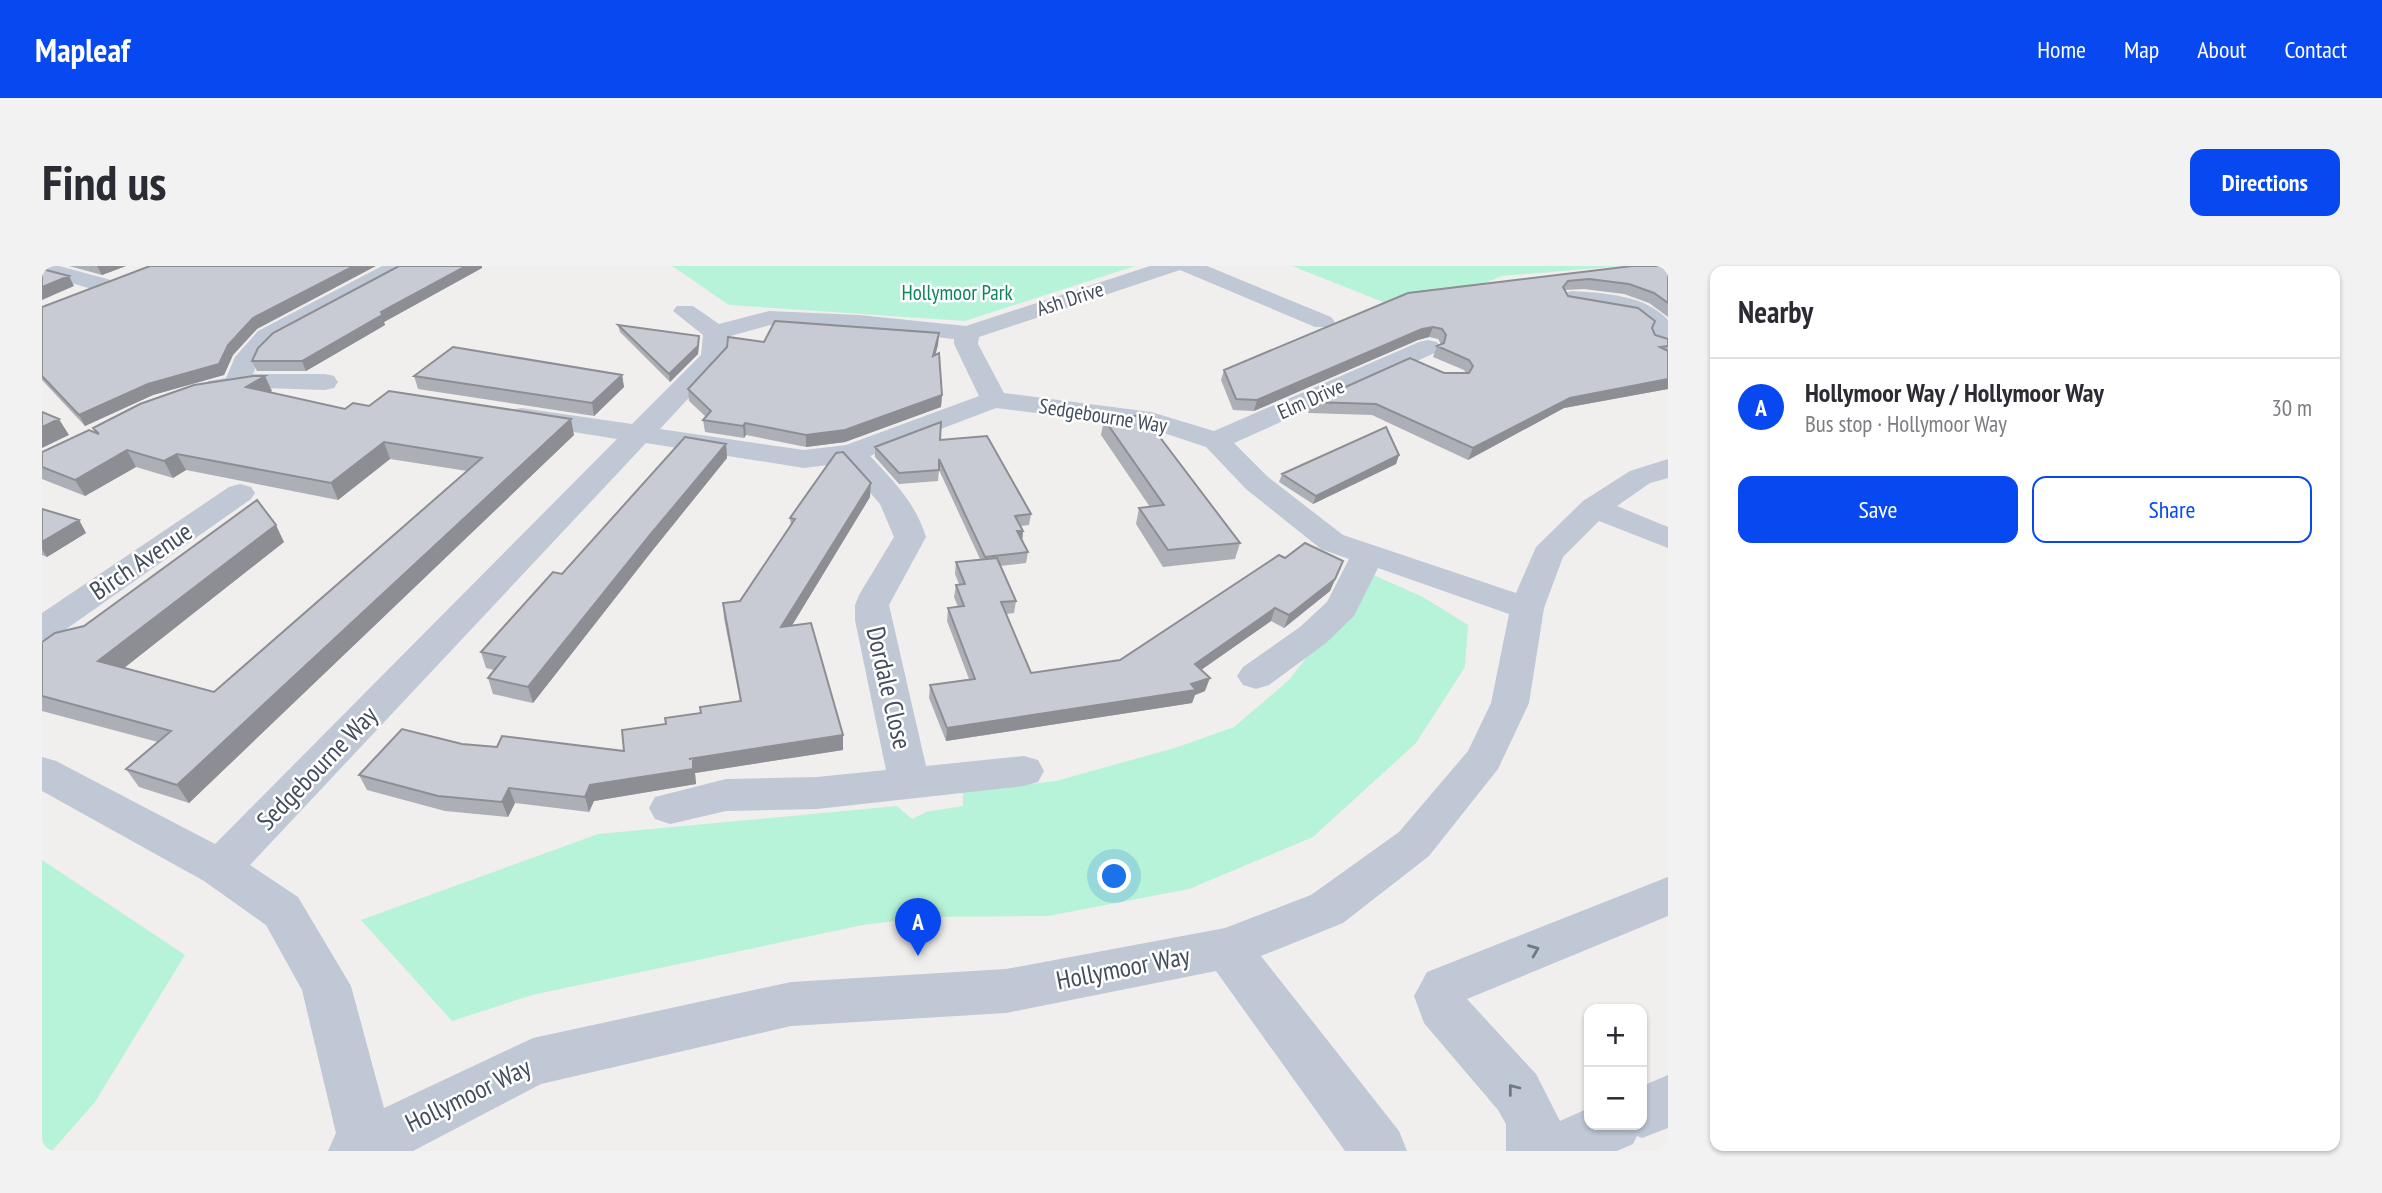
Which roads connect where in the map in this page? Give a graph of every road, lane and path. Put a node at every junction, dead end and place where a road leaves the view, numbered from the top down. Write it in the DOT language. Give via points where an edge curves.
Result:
graph roads {
  1 [pos="398,266"];
  2 [pos="1172,266"];
  3 [pos="1188,266"];
  4 [pos="42,268"];
  5 [pos="128,276"];
  6 [pos="103,285"];
  7 [pos="1572,298"];
  8 [pos="67,300"];
  9 [pos="1323,321"];
  10 [pos="859,322"];
  11 [pos="967,333"];
  12 [pos="1665,341"];
  13 [pos="1441,372"];
  14 [pos="325,382"];
  15 [pos="238,383"];
  16 [pos="193,392"];
  17 [pos="994,400"];
  18 [pos="496,412"];
  19 [pos="641,435"];
  20 [pos="1216,441"];
  21 [pos="851,453"];
  22 [pos="1668,468"];
  23 [pos="240,493"];
  24 [pos="1594,508"];
  25 [pos="1668,538"];
  26 [pos="1367,556"];
  27 [pos="1527,608"];
  28 [pos="42,629"];
  29 [pos="1256,676"];
  30 [pos="1024,771"];
  31 [pos="42,772"];
  32 [pos="911,785"];
  33 [pos="670,808"];
  34 [pos="220,868"];
  35 [pos="1668,896"];
  36 [pos="1227,948"];
  37 [pos="1668,1101"];
  38 [pos="1647,1110"];
  39 [pos="1602,1130"];
  40 [pos="361,1148"];
  41 [pos="1379,1151"];
  42 [pos="1534,1151"];
  43 [pos="1554,1151"];
  1 -- 15 [label="street" via="267,336 252,349"];
  2 -- 11 [label="street, Ash Drive"];
  3 -- 9 [label="street"];
  4 -- 6 [label="street"];
  5 -- 6 [label="street"];
  6 -- 8 [label="street"];
  7 -- 12 [label="street" via="1633,308 1657,320"];
  10 -- 11 [label="street, Ash Drive"];
  10 -- 19 [label="street, Sedgebourne Way" via="769,318 700,322 713,357"];
  11 -- 17 [label="street" via="966,344"];
  13 -- 20 [label="street, Elm Drive" via="1417,352"];
  14 -- 15 [label="street"];
  15 -- 16 [label="street"];
  17 -- 20 [label="street, Sedgebourne Way" via="1151,420"];
  17 -- 21 [label="street, Sedgebourne Way"];
  18 -- 19 [label="street, Sedgebourne Way"];
  19 -- 21 [label="street, Sedgebourne Way" via="804,459"];
  19 -- 34 [label="street, Sedgebourne Way"];
  20 -- 26 [label="street, Sedgebourne Way" via="1313,529"];
  21 -- 32 [label="street, Dordale Close" via="899,506 910,537 872,606"];
  22 -- 24 [label="street, Hollymoor Way" via="1640,477"];
  23 -- 28 [label="street, Birch Avenue"];
  24 -- 25 [label="street"];
  24 -- 27 [label="street, Hollymoor Way" via="1548,554"];
  26 -- 27 [label="street, Sedgebourne Way"];
  26 -- 29 [label="street" via="1342,608"];
  27 -- 36 [label="street, Hollymoor Way" via="1510,703 1484,759 1414,844 1327,909"];
  30 -- 32 [label="street, Dordale Close"];
  31 -- 34 [label="street"];
  32 -- 33 [label="street, Dordale Close" via="726,795"];
  34 -- 40 [label="street" via="282,911 326,986"];
  42 -- 35 [label="street, one-way" via="1533,1120 1517,1092 1442,1007 1439,996 1444,987 1459,979"];
  36 -- 40 [label="street, Hollymoor Way" via="1006,991 791,1004 533,1062"];
  36 -- 41 [label="street"];
  37 -- 38 [label="street"];
  39 -- 43 [label="street"];
}
